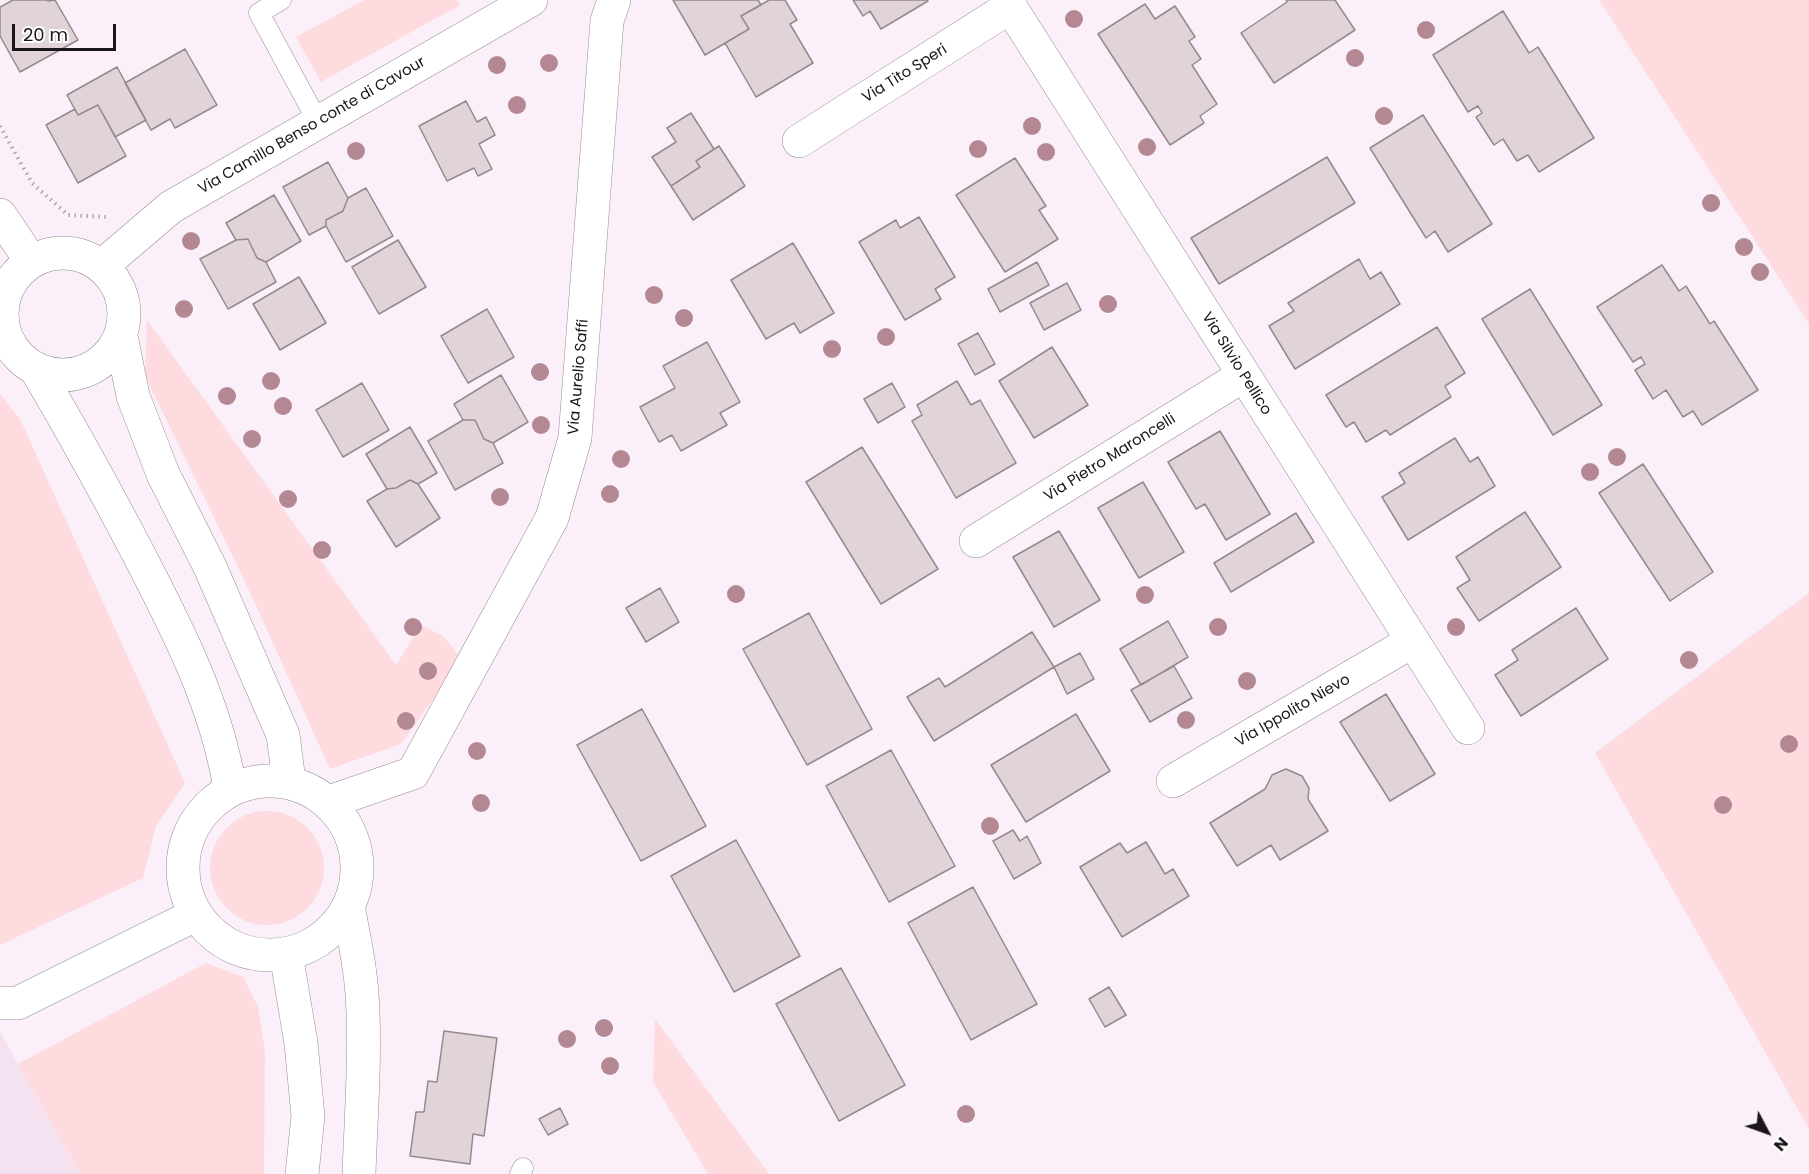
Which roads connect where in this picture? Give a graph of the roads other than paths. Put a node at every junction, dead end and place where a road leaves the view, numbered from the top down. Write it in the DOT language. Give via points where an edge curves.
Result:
graph roads {
  1 [pos="281,0"];
  2 [pos="531,0"];
  3 [pos="614,0"];
  4 [pos="1008,4"];
  5 [pos="499,8"];
  6 [pos="318,122"];
  7 [pos="800,141"];
  8 [pos="0,215"];
  9 [pos="31,261"];
  10 [pos="102,266"];
  11 [pos="1,325"];
  12 [pos="121,336"];
  13 [pos="37,370"];
  14 [pos="1244,375"];
  15 [pos="976,541"];
  16 [pos="1413,641"];
  17 [pos="1468,728"];
  18 [pos="1173,781"];
  19 [pos="289,782"];
  20 [pos="230,789"];
  21 [pos="329,802"];
  22 [pos="348,907"];
  23 [pos="195,915"];
  24 [pos="286,954"];
  25 [pos="6,1011"];
  26 [pos="302,1174"];
  27 [pos="359,1174"];
  1 -- 6 [label="lane" via="259,13"];
  2 -- 5 [label="street, Via Camillo Benso conte di Cavour"];
  3 -- 21 [label="street, Via Aurelio Saffi" via="608,21 575,438 552,518 413,772"];
  4 -- 7 [label="street, Via Tito Speri"];
  4 -- 14 [label="street, Via Silvio Pellico"];
  5 -- 6 [label="street, Via Camillo Benso conte di Cavour"];
  6 -- 10 [label="street, Via Camillo Benso conte di Cavour" via="171,207"];
  8 -- 9 [label="street"];
  9 -- 10 [label="street" via="66,253"];
  9 -- 11 [label="street" via="15,275 5,294"];
  10 -- 12 [label="street" via="122,298 125,315"];
  11 -- 13 [label="street" via="13,351"];
  12 -- 13 [label="street" via="106,358 91,369 58,376"];
  12 -- 19 [label="street" via="133,396 163,474 210,567 283,735"];
  13 -- 20 [label="street" via="161,598 205,694 226,761"];
  14 -- 15 [label="street, Via Pietro Maroncelli"];
  14 -- 16 [label="street, Via Silvio Pellico"];
  16 -- 17 [label="street, Via Silvio Pellico"];
  16 -- 18 [label="street, Via Ippolito Nievo"];
  19 -- 20 [label="street" via="259,781"];
  19 -- 21 [label="street"];
  20 -- 23 [label="street" via="199,816 183,855 187,896"];
  21 -- 22 [label="street" via="351,833 358,870"];
  22 -- 24 [label="street" via="333,929 312,945"];
  22 -- 27 [label="street" via="362,994"];
  23 -- 24 [label="street" via="209,931 245,952"];
  23 -- 25 [label="street"];
  24 -- 26 [label="street" via="308,1116"];
}
